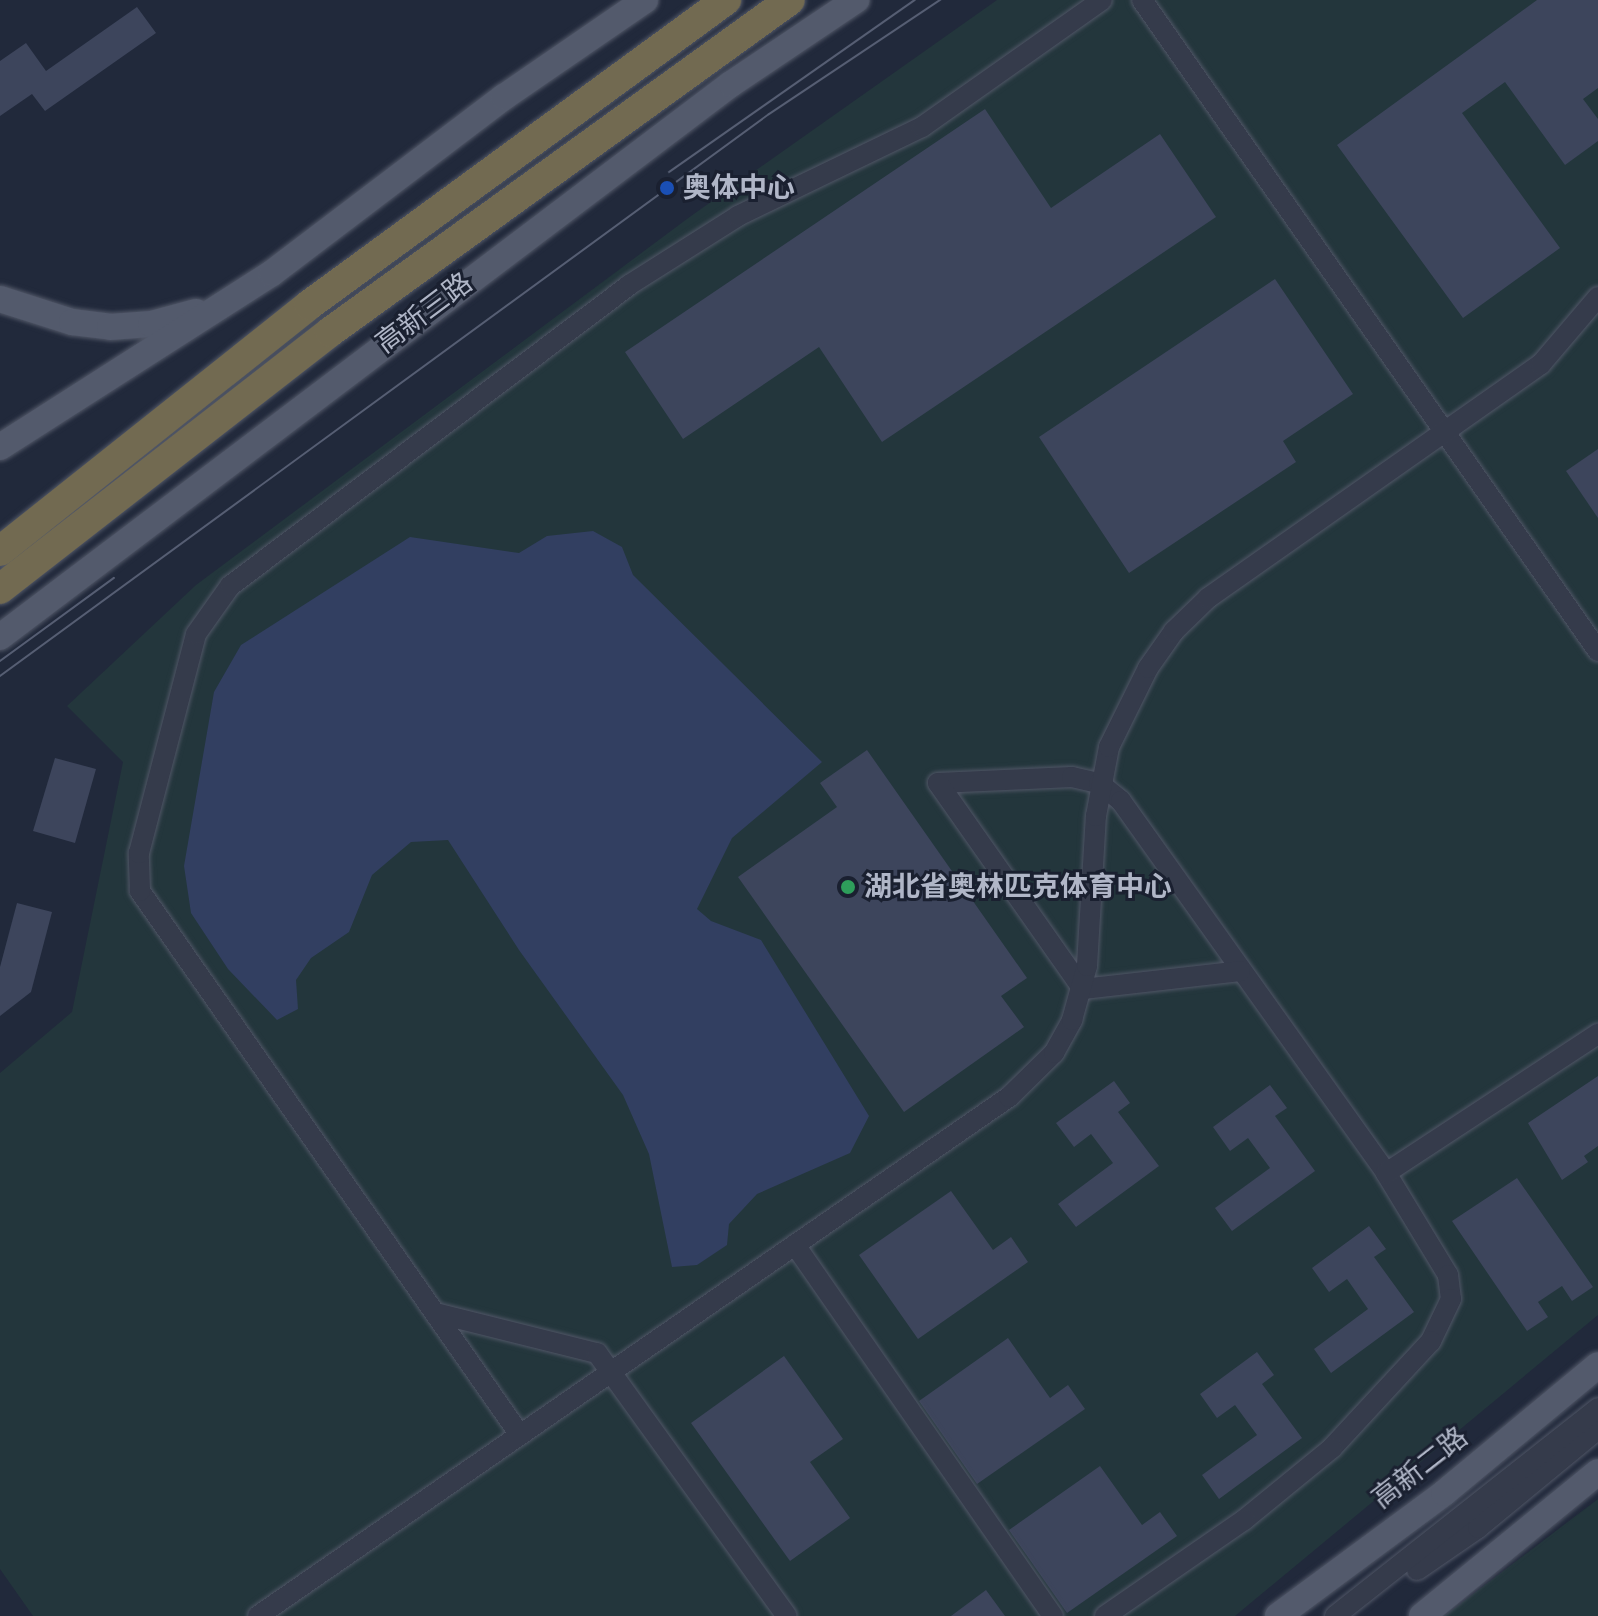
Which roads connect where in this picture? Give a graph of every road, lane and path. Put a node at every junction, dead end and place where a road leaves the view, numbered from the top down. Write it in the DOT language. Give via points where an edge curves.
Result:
graph roads {
  1 [pos="645,0"];
  2 [pos="726,0"];
  3 [pos="790,0"];
  4 [pos="856,0"];
  5 [pos="1102,0"];
  6 [pos="1142,0"];
  7 [pos="1598,297"];
  8 [pos="0,299"];
  9 [pos="223,304"];
  10 [pos="1445,433"];
  11 [pos="0,447"];
  12 [pos="0,551"];
  13 [pos="0,589"];
  14 [pos="0,637"];
  15 [pos="1598,651"];
  16 [pos="1099,783"];
  17 [pos="1240,971"];
  18 [pos="1083,989"];
  19 [pos="1598,1034"];
  20 [pos="1386,1173"];
  21 [pos="795,1245"];
  22 [pos="436,1313"];
  23 [pos="1598,1365"];
  24 [pos="614,1370"];
  25 [pos="1598,1408"];
  26 [pos="1598,1429"];
  27 [pos="520,1435"];
  28 [pos="1598,1472"];
  29 [pos="258,1616"];
  30 [pos="787,1616"];
  31 [pos="1053,1616"];
  32 [pos="1105,1616"];
  33 [pos="1278,1616"];
  34 [pos="1335,1616"];
  35 [pos="1356,1616"];
  36 [pos="1422,1616"];
  1 -- 9 [label="main road"];
  2 -- 12 [label="highway" via="309,305"];
  3 -- 13 [label="highway, 高新三路" via="343,322"];
  4 -- 14 [label="main road, 高新三路" via="718,93"];
  5 -- 22 [label="street" via="922,127 738,216 629,285 230,586 196,634 139,853 140,891"];
  6 -- 10 [label="street"];
  7 -- 10 [label="street" via="1541,364"];
  8 -- 9 [label="main road" via="72,322 110,327 151,324"];
  9 -- 11 [label="main road"];
  10 -- 15 [label="street"];
  10 -- 16 [label="street" via="1208,598 1174,631 1124,711"];
  16 -- 17 [label="street" via="1121,801"];
  16 -- 18 [label="street"];
  16 -- 18 [label="street" via="1023,776 938,783"];
  17 -- 18 [label="street"];
  17 -- 20 [label="street"];
  18 -- 21 [label="street" via="1054,1053 1009,1097"];
  19 -- 20 [label="street"];
  20 -- 32 [label="street" via="1448,1275 1451,1299 1431,1341 1332,1448 1288,1487"];
  21 -- 24 [label="street"];
  21 -- 31 [label="street"];
  22 -- 24 [label="street" via="582,1345"];
  22 -- 27 [label="street"];
  23 -- 33 [label="main road, 高新二路" via="1444,1493"];
  24 -- 27 [label="street"];
  24 -- 30 [label="street"];
  25 -- 34 [label="street"];
  26 -- 35 [label="street" via="1478,1528"];
  27 -- 29 [label="street"];
  28 -- 36 [label="main road"];
}
